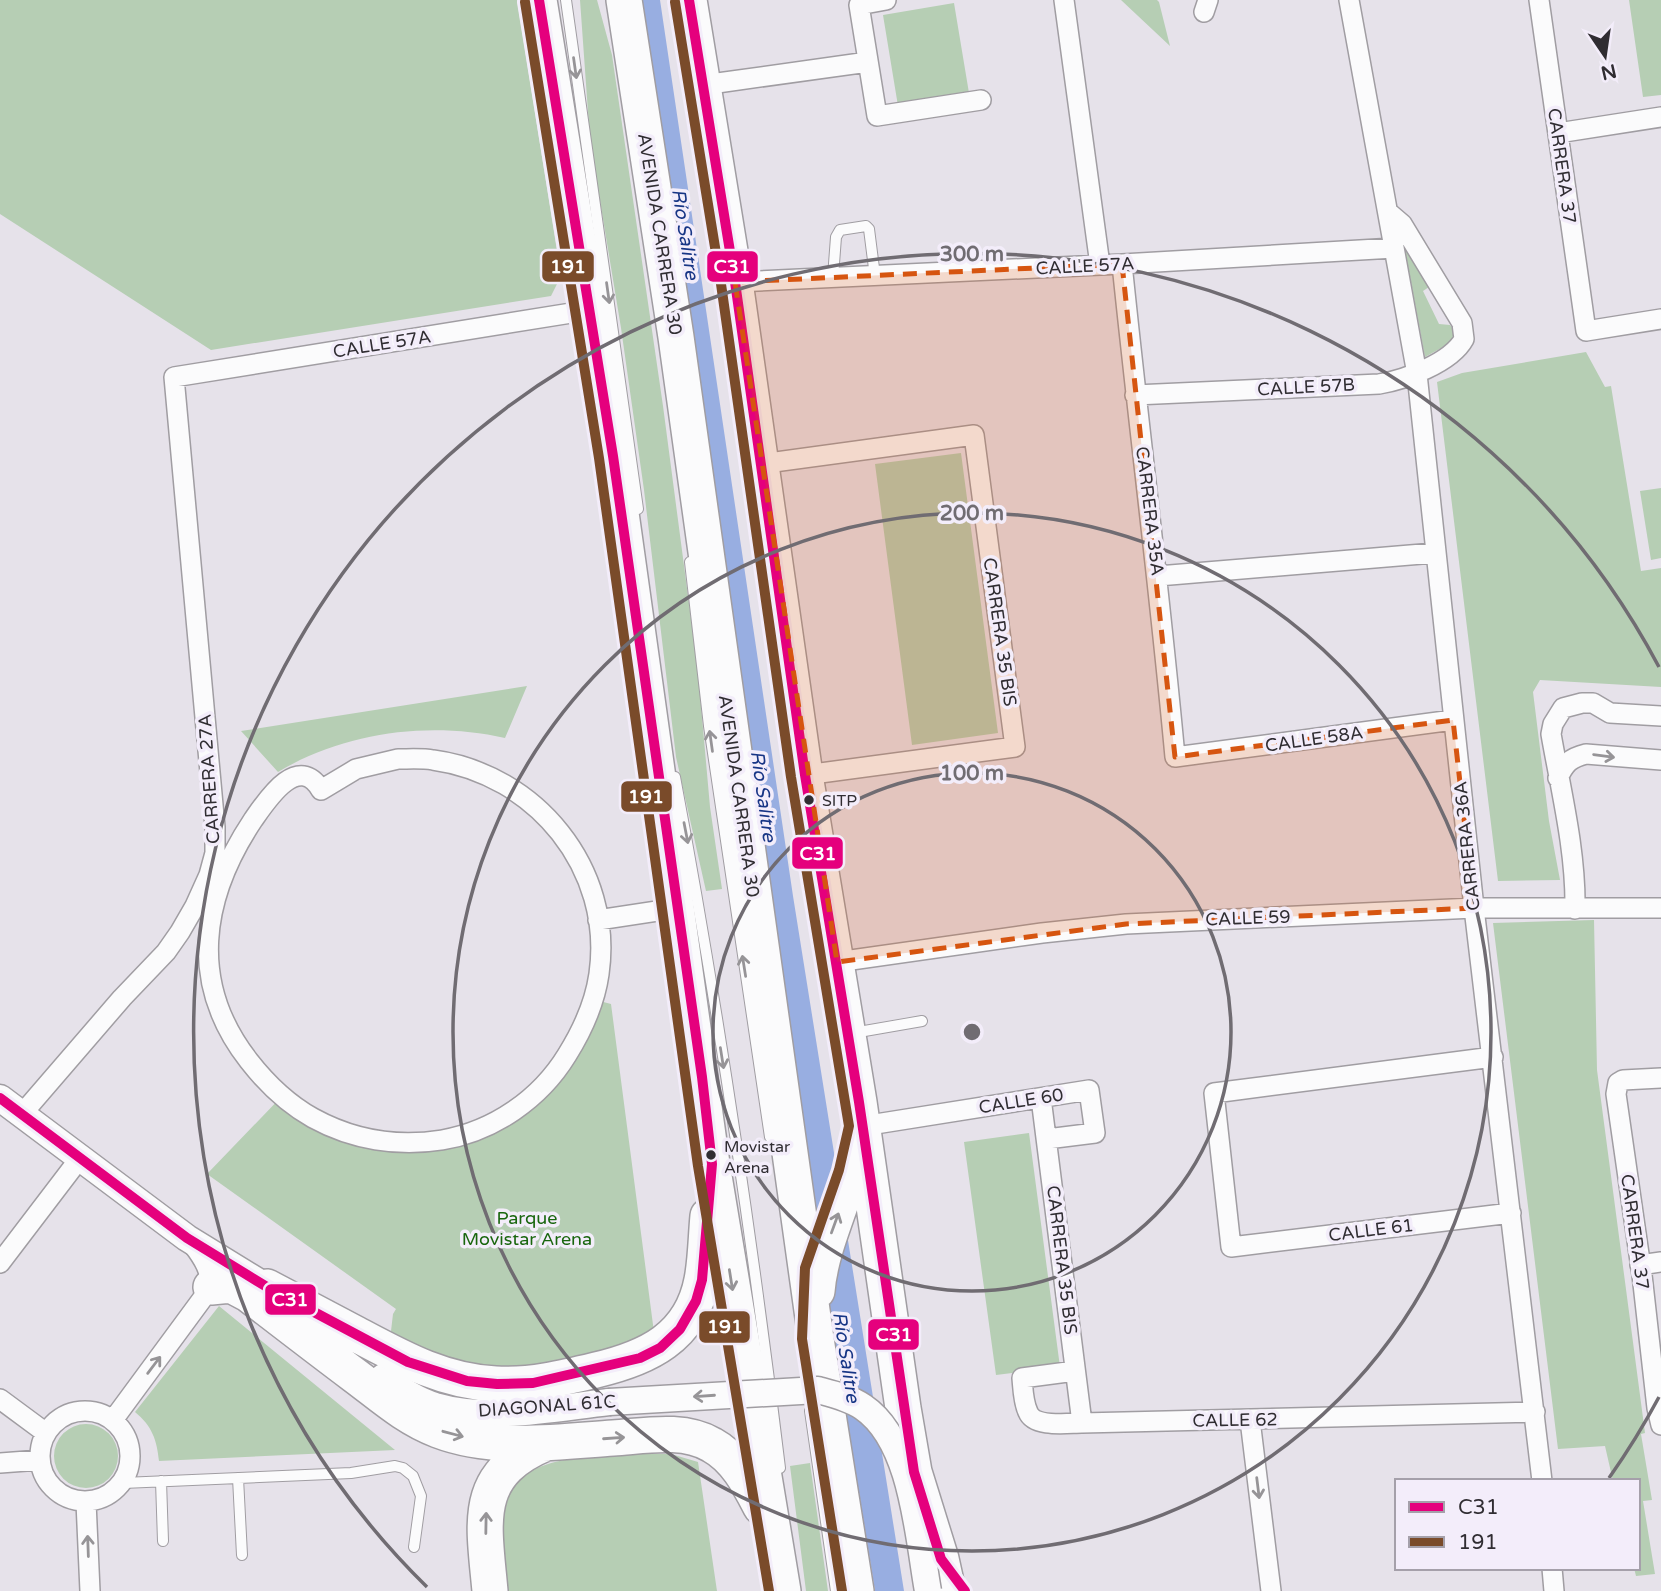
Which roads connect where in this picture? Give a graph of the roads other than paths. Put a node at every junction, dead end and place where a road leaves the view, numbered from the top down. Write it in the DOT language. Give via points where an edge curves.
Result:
graph roads {
  1 [pos="540,0"];
  2 [pos="566,0"];
  3 [pos="624,0"];
  4 [pos="689,0"];
  5 [pos="886,0"];
  6 [pos="1064,0"];
  7 [pos="1349,0"];
  8 [pos="1539,0"];
  9 [pos="868,62"];
  10 [pos="703,85"];
  11 [pos="981,100"];
  12 [pos="1661,117"];
  13 [pos="1558,133"];
  14 [pos="1388,212"];
  15 [pos="1394,248"];
  16 [pos="1122,264"];
  17 [pos="1100,265"];
  18 [pos="875,275"];
  19 [pos="833,277"];
  20 [pos="735,282"];
  21 [pos="590,310"];
  22 [pos="1661,319"];
  23 [pos="1417,374"];
  24 [pos="174,377"];
  25 [pos="1135,395"];
  26 [pos="760,464"];
  27 [pos="639,523"];
  28 [pos="688,545"];
  29 [pos="1434,553"];
  30 [pos="1158,576"];
  31 [pos="1661,716"];
  32 [pos="1453,720"];
  33 [pos="1175,757"];
  34 [pos="1661,760"];
  35 [pos="674,772"];
  36 [pos="806,775"];
  37 [pos="1558,778"];
  38 [pos="677,908"];
  39 [pos="1474,908"];
  40 [pos="1661,908"];
  41 [pos="1575,909"];
  42 [pos="598,920"];
  43 [pos="837,962"];
  44 [pos="922,1021"];
  45 [pos="848,1034"];
  46 [pos="1493,1057"];
  47 [pos="1661,1078"];
  48 [pos="0,1098"];
  49 [pos="1041,1098"];
  50 [pos="22,1114"];
  51 [pos="863,1126"];
  52 [pos="1047,1139"];
  53 [pos="772,1149"];
  54 [pos="80,1158"];
  55 [pos="712,1164"];
  56 [pos="1511,1213"];
  57 [pos="187,1237"];
  58 [pos="1661,1262"];
  59 [pos="0,1264"];
  60 [pos="1640,1265"];
  61 [pos="267,1286"];
  62 [pos="212,1287"];
  63 [pos="793,1298"];
  64 [pos="817,1339"];
  65 [pos="1075,1371"];
  66 [pos="0,1399"];
  67 [pos="1535,1412"];
  68 [pos="113,1420"];
  69 [pos="1250,1420"];
  70 [pos="1082,1423"];
  71 [pos="1660,1424"];
  72 [pos="46,1433"];
  73 [pos="546,1443"];
  74 [pos="40,1460"];
  75 [pos="0,1463"];
  76 [pos="238,1478"];
  77 [pos="1542,1479"];
  78 [pos="161,1481"];
  79 [pos="123,1483"];
  80 [pos="782,1483"];
  81 [pos="86,1502"];
  82 [pos="771,1525"];
  83 [pos="163,1541"];
  84 [pos="414,1547"];
  85 [pos="242,1555"];
  86 [pos="1552,1570"];
  87 [pos="944,1575"];
  88 [pos="90,1591"];
  89 [pos="490,1591"];
  90 [pos="783,1591"];
  91 [pos="836,1591"];
  92 [pos="856,1591"];
  93 [pos="928,1591"];
  94 [pos="965,1591"];
  95 [pos="1271,1591"];
  96 [pos="1554,1591"];
  1 -- 21 [label="highway"];
  2 -- 27 [label="lane, one-way"];
  3 -- 64 [label="highway, AVENIDA CARRERA 30"];
  4 -- 10 [label="highway"];
  5 -- 9 [label="street" via="859,5"];
  6 -- 17 [label="street"];
  7 -- 14 [label="street, CARRERA 36A"];
  8 -- 13 [label="street, CARRERA 37"];
  9 -- 10 [label="street"];
  9 -- 11 [label="street" via="877,116"];
  10 -- 20 [label="highway"];
  12 -- 13 [label="street"];
  13 -- 22 [label="street, CARRERA 37" via="1586,331"];
  14 -- 15 [label="street, CARRERA 36A"];
  14 -- 23 [label="street, CALLE 57B" via="1402,224 1462,323 1464,339"];
  15 -- 16 [label="street, CALLE 57A"];
  15 -- 23 [label="street, CARRERA 36A"];
  16 -- 17 [label="street, CALLE 57A"];
  16 -- 25 [label="street, CARRERA 35A"];
  17 -- 18 [label="street, CALLE 57A"];
  18 -- 19 [label="street, CALLE 57A"];
  18 -- 19 [label="lane" via="866,226 840,230"];
  19 -- 20 [label="street, CALLE 57A"];
  20 -- 26 [label="highway"];
  21 -- 24 [label="street, CALLE 57A"];
  21 -- 38 [label="highway"];
  23 -- 25 [label="street, CALLE 57B" via="1379,384"];
  23 -- 29 [label="street, CARRERA 36A"];
  24 -- 50 [label="street, CARRERA 27A" via="215,853 195,906 166,952"];
  25 -- 30 [label="street, CARRERA 35A"];
  26 -- 36 [label="highway"];
  26 -- 36 [label="street, CARRERA 35 BIS" via="974,435 1015,747"];
  53 -- 28 [label="lane, one-way" via="709,726"];
  29 -- 30 [label="street"];
  29 -- 32 [label="street, CARRERA 36A"];
  30 -- 33 [label="street, CARRERA 35A"];
  31 -- 37 [label="street" via="1610,713 1582,702 1563,708 1551,734"];
  32 -- 33 [label="street, CALLE 58A"];
  32 -- 39 [label="street, CARRERA 36A"];
  37 -- 34 [label="street, one-way" via="1564,764 1586,754"];
  35 -- 80 [label="lane, one-way" via="747,1222"];
  36 -- 43 [label="highway"];
  37 -- 41 [label="street"];
  38 -- 42 [label="street"];
  38 -- 55 [label="highway"];
  39 -- 41 [label="street, CALLE 59"];
  39 -- 43 [label="street, CALLE 59" via="1126,924"];
  39 -- 46 [label="street, CARRERA 36A"];
  40 -- 41 [label="street, CALLE 59"];
  42 -- 42 [label="street" via="599,973 594,994 562,1064 528,1101 506,1116 458,1136 425,1142 379,1141 337,1129 297,1109 255,1068 234,1039 217,1004 209,966 208,932 222,878 242,836 280,786 291,778 304,777 321,790 356,769 398,759 433,760 466,769 492,778 535,805 574,850"];
  43 -- 45 [label="highway"];
  44 -- 45 [label="lane"];
  45 -- 51 [label="highway"];
  46 -- 56 [label="street, CARRERA 36A"];
  46 -- 56 [label="street, CALLE 61" via="1214,1093 1231,1247"];
  47 -- 60 [label="street, CARRERA 37" via="1629,1079 1618,1083 1616,1094"];
  48 -- 50 [label="main road, DIAGONAL 61C"];
  49 -- 51 [label="street, CALLE 60"];
  49 -- 52 [label="street, CARRERA 35 BIS"];
  49 -- 52 [label="street, CALLE 60" via="1089,1090 1095,1133"];
  50 -- 54 [label="main road, DIAGONAL 61C"];
  64 -- 51 [label="highway, one-way" via="819,1273"];
  51 -- 87 [label="highway" via="914,1472"];
  52 -- 65 [label="street, CARRERA 35 BIS"];
  54 -- 57 [label="main road, DIAGONAL 61C"];
  54 -- 59 [label="street"];
  55 -- 61 [label="highway" via="702,1280 696,1301 680,1329 660,1348 609,1367 533,1383 467,1381 408,1362"];
  55 -- 82 [label="highway, one-way"];
  56 -- 67 [label="street, CARRERA 36A"];
  57 -- 61 [label="main road, DIAGONAL 61C"];
  57 -- 62 [label="street" via="206,1264"];
  58 -- 60 [label="street"];
  60 -- 71 [label="street, CARRERA 37"];
  93 -- 61 [label="main road, DIAGONAL 61C, one-way, bridge" via="897,1449 883,1426 862,1407 808,1390 488,1413 435,1406 396,1386"];
  68 -- 62 [label="street, one-way"];
  62 -- 73 [label="highway, one-way" via="231,1285 248,1294 423,1424 477,1440"];
  63 -- 91 [label="lane"];
  64 -- 92 [label="highway, AVENIDA CARRERA 30"];
  65 -- 70 [label="street, CARRERA 35 BIS"];
  65 -- 70 [label="street, CALLE 62" via="1022,1378 1031,1417"];
  66 -- 72 [label="street"];
  67 -- 69 [label="street, CALLE 62"];
  67 -- 77 [label="street, CARRERA 36A"];
  68 -- 72 [label="street" via="94,1412 73,1413"];
  68 -- 79 [label="street" via="129,1443 131,1457"];
  69 -- 70 [label="street, CALLE 62"];
  69 -- 95 [label="street, one-way"];
  72 -- 74 [label="street"];
  73 -- 82 [label="highway, one-way" via="669,1434 696,1438 734,1463"];
  89 -- 73 [label="highway, one-way" via="486,1505 494,1482 515,1459"];
  74 -- 75 [label="street"];
  74 -- 81 [label="street" via="50,1485 60,1494"];
  76 -- 78 [label="lane"];
  76 -- 84 [label="lane" via="403,1468 417,1482 421,1496"];
  76 -- 85 [label="lane"];
  78 -- 79 [label="lane"];
  78 -- 83 [label="lane"];
  79 -- 81 [label="street" via="100,1500"];
  88 -- 81 [label="street, one-way"];
  82 -- 90 [label="highway"];
  86 -- 96 [label="street"];
  87 -- 94 [label="highway"];
}
